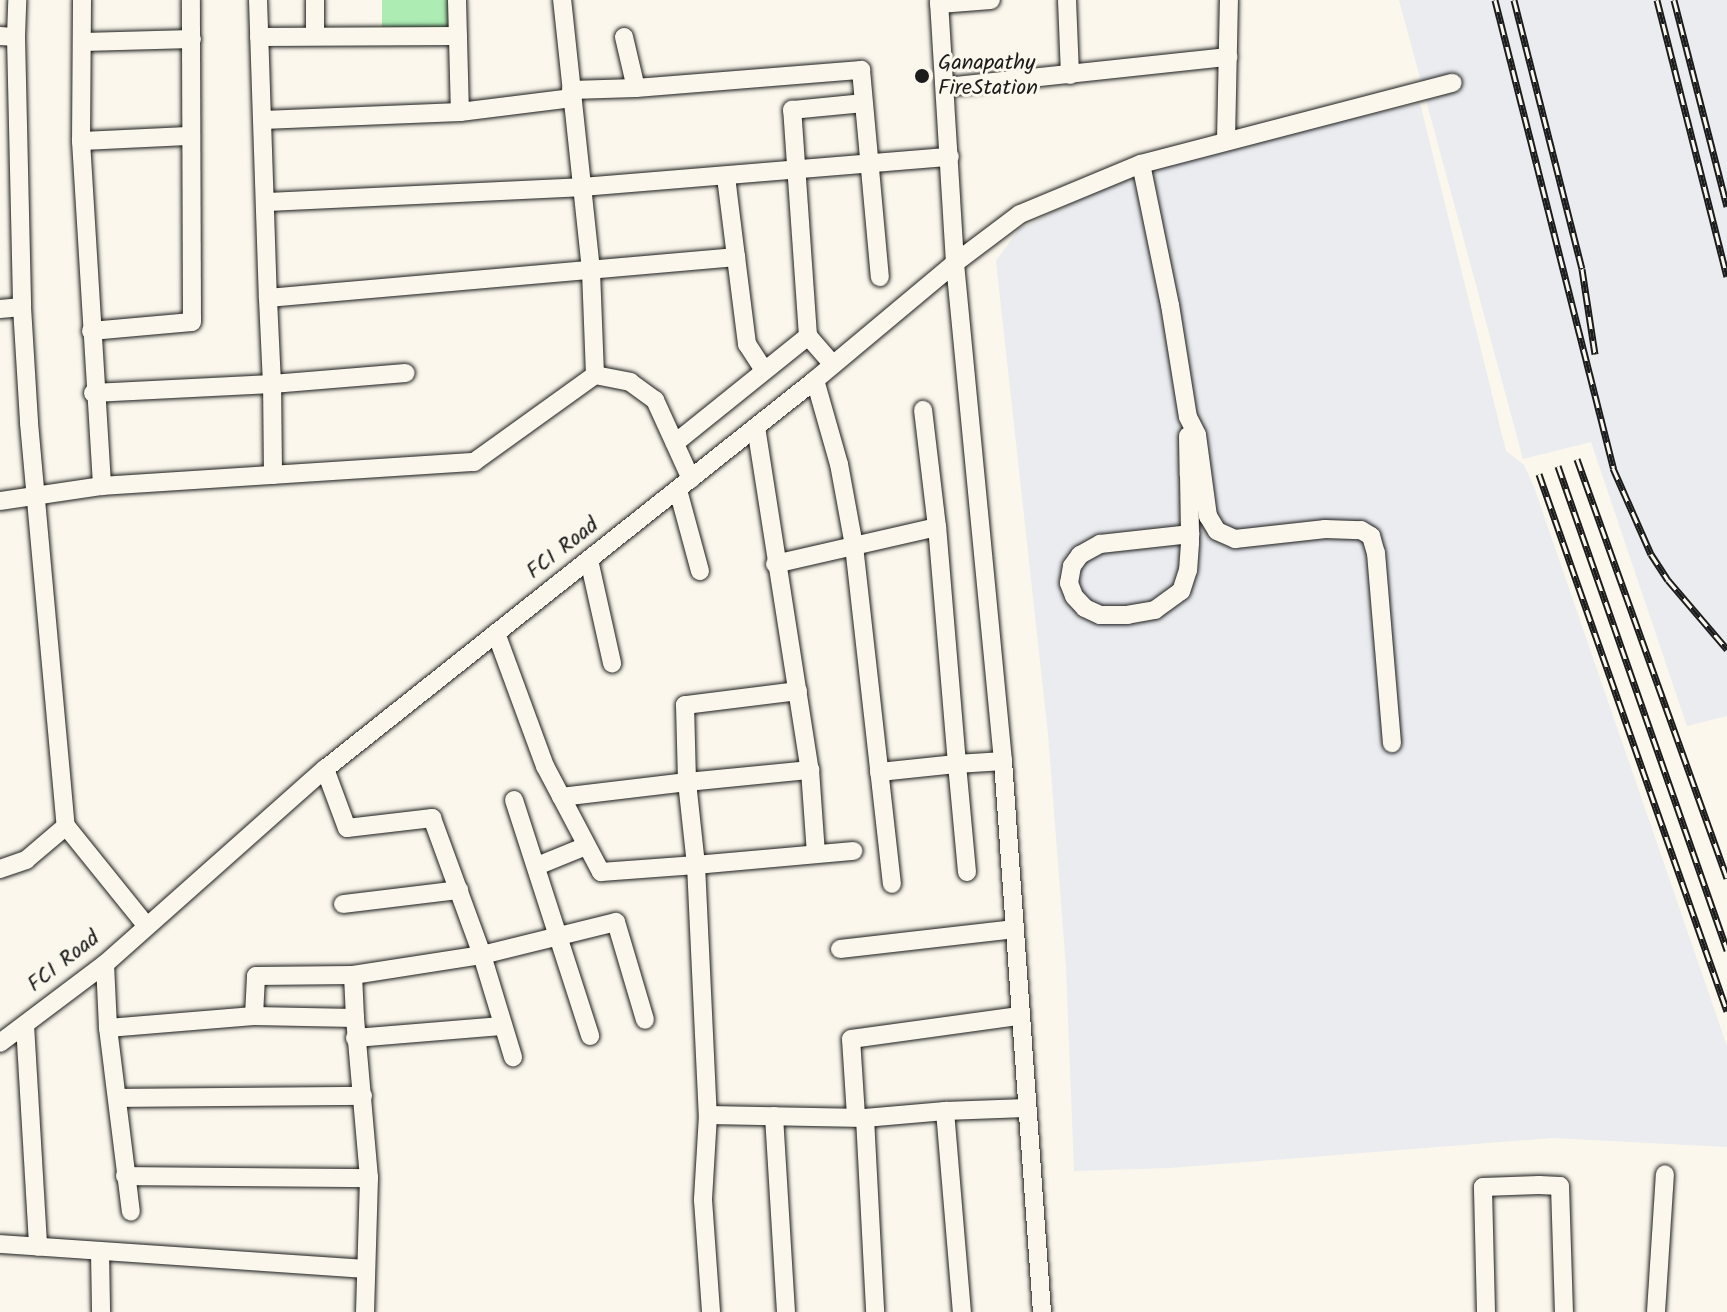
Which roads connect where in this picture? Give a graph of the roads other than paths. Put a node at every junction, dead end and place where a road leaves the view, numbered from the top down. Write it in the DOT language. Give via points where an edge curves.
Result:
graph roads {
  1 [pos="17,0"];
  2 [pos="82,0"];
  3 [pos="191,0"];
  4 [pos="258,0"];
  5 [pos="315,0"];
  6 [pos="457,0"];
  7 [pos="562,0"];
  8 [pos="991,0"];
  9 [pos="1067,0"];
  10 [pos="1229,0"];
  11 [pos="939,2"];
  12 [pos="315,36"];
  13 [pos="458,36"];
  14 [pos="8,37"];
  15 [pos="259,37"];
  16 [pos="624,37"];
  17 [pos="192,39"];
  18 [pos="83,42"];
  19 [pos="1228,57"];
  20 [pos="1070,75"];
  21 [pos="1453,83"];
  22 [pos="946,87"];
  23 [pos="636,88"];
  24 [pos="572,94"];
  25 [pos="863,103"];
  26 [pos="460,112"];
  27 [pos="263,120"];
  28 [pos="189,136"];
  29 [pos="1226,140"];
  30 [pos="81,141"];
  31 [pos="950,157"];
  32 [pos="1141,164"];
  33 [pos="867,165"];
  34 [pos="798,171"];
  35 [pos="726,177"];
  36 [pos="582,187"];
  37 [pos="266,202"];
  38 [pos="736,257"];
  39 [pos="955,263"];
  40 [pos="591,270"];
  41 [pos="880,277"];
  42 [pos="268,298"];
  43 [pos="22,307"];
  44 [pos="0,309"];
  45 [pos="91,331"];
  46 [pos="808,336"];
  47 [pos="833,365"];
  48 [pos="764,370"];
  49 [pos="406,373"];
  50 [pos="595,375"];
  51 [pos="815,380"];
  52 [pos="272,384"];
  53 [pos="93,393"];
  54 [pos="923,410"];
  55 [pos="1188,417"];
  56 [pos="756,427"];
  57 [pos="675,443"];
  58 [pos="273,475"];
  59 [pos="684,484"];
  60 [pos="102,486"];
  61 [pos="34,497"];
  62 [pos="0,501"];
  63 [pos="937,527"];
  64 [pos="1190,534"];
  65 [pos="854,546"];
  66 [pos="589,560"];
  67 [pos="775,564"];
  68 [pos="700,571"];
  69 [pos="496,633"];
  70 [pos="612,663"];
  71 [pos="798,691"];
  72 [pos="1392,743"];
  73 [pos="1003,761"];
  74 [pos="957,764"];
  75 [pos="325,769"];
  76 [pos="810,770"];
  77 [pos="879,772"];
  78 [pos="687,782"];
  79 [pos="561,797"];
  80 [pos="514,800"];
  81 [pos="66,826"];
  82 [pos="586,846"];
  83 [pos="853,851"];
  84 [pos="816,854"];
  85 [pos="696,865"];
  86 [pos="537,866"];
  87 [pos="0,869"];
  88 [pos="967,872"];
  89 [pos="892,884"];
  90 [pos="459,890"];
  91 [pos="343,904"];
  92 [pos="146,925"];
  93 [pos="1015,929"];
  94 [pos="559,934"];
  95 [pos="840,949"];
  96 [pos="482,955"];
  97 [pos="105,964"];
  98 [pos="353,975"];
  99 [pos="254,1016"];
  100 [pos="1019,1016"];
  101 [pos="355,1018"];
  102 [pos="645,1020"];
  103 [pos="25,1025"];
  104 [pos="502,1026"];
  105 [pos="108,1028"];
  106 [pos="590,1036"];
  107 [pos="355,1038"];
  108 [pos="0,1043"];
  109 [pos="513,1057"];
  110 [pos="363,1096"];
  111 [pos="119,1098"];
  112 [pos="1026,1108"];
  113 [pos="945,1111"];
  114 [pos="708,1115"];
  115 [pos="774,1116"];
  116 [pos="860,1117"];
  117 [pos="1665,1174"];
  118 [pos="125,1176"];
  119 [pos="369,1178"];
  120 [pos="131,1212"];
  121 [pos="0,1244"];
  122 [pos="38,1247"];
  123 [pos="100,1252"];
  124 [pos="364,1269"];
  125 [pos="101,1312"];
  126 [pos="365,1312"];
  127 [pos="711,1312"];
  128 [pos="786,1312"];
  129 [pos="875,1312"];
  130 [pos="962,1312"];
  131 [pos="1042,1312"];
  132 [pos="1486,1312"];
  133 [pos="1564,1312"];
  134 [pos="1656,1312"];
  1 -- 14 [label="street"];
  2 -- 18 [label="street"];
  3 -- 17 [label="street"];
  4 -- 15 [label="street"];
  5 -- 12 [label="street"];
  6 -- 13 [label="street"];
  7 -- 24 [label="street"];
  8 -- 11 [label="street"];
  9 -- 20 [label="street"];
  10 -- 19 [label="street"];
  11 -- 22 [label="street"];
  12 -- 13 [label="street"];
  12 -- 15 [label="street"];
  13 -- 26 [label="street"];
  14 -- 43 [label="street"];
  15 -- 27 [label="street"];
  16 -- 23 [label="street"];
  17 -- 18 [label="street"];
  17 -- 28 [label="street" via="194,123"];
  18 -- 30 [label="street"];
  19 -- 20 [label="street"];
  19 -- 29 [label="street"];
  20 -- 22 [label="street"];
  21 -- 29 [label="street, FCI Road"];
  22 -- 31 [label="street"];
  23 -- 24 [label="street"];
  23 -- 25 [label="street" via="861,70"];
  24 -- 26 [label="street"];
  24 -- 36 [label="street"];
  25 -- 33 [label="street"];
  25 -- 34 [label="street" via="792,110"];
  26 -- 27 [label="street"];
  27 -- 37 [label="street"];
  28 -- 30 [label="street"];
  28 -- 45 [label="street" via="192,322"];
  29 -- 32 [label="street, FCI Road"];
  30 -- 45 [label="street"];
  31 -- 33 [label="street"];
  31 -- 39 [label="street"];
  32 -- 39 [label="street, FCI Road" via="1020,214"];
  32 -- 55 [label="street"];
  33 -- 34 [label="street"];
  33 -- 41 [label="street"];
  34 -- 35 [label="street"];
  34 -- 46 [label="street"];
  35 -- 36 [label="street"];
  35 -- 38 [label="street"];
  36 -- 37 [label="street"];
  36 -- 40 [label="street"];
  37 -- 42 [label="street"];
  38 -- 40 [label="street"];
  38 -- 48 [label="street" via="747,344"];
  39 -- 47 [label="street, FCI Road"];
  39 -- 73 [label="street"];
  40 -- 42 [label="street"];
  40 -- 50 [label="street"];
  42 -- 52 [label="street"];
  43 -- 44 [label="street"];
  43 -- 61 [label="street"];
  45 -- 53 [label="street"];
  46 -- 47 [label="street"];
  46 -- 48 [label="street"];
  47 -- 51 [label="street, FCI Road"];
  48 -- 57 [label="street"];
  49 -- 52 [label="street"];
  50 -- 57 [label="street" via="630,382 655,400"];
  50 -- 58 [label="street" via="474,462"];
  51 -- 56 [label="street, FCI Road"];
  51 -- 65 [label="street" via="839,464"];
  52 -- 53 [label="street"];
  52 -- 58 [label="street"];
  53 -- 60 [label="street"];
  54 -- 63 [label="street"];
  55 -- 64 [label="street"];
  55 -- 72 [label="street" via="1197,435 1208,516 1226,537 1325,529 1361,530 1371,536"];
  56 -- 59 [label="street, FCI Road"];
  56 -- 67 [label="street"];
  57 -- 59 [label="street"];
  58 -- 60 [label="street"];
  59 -- 66 [label="street, FCI Road"];
  59 -- 68 [label="street"];
  60 -- 61 [label="street"];
  61 -- 62 [label="street"];
  61 -- 81 [label="street"];
  63 -- 65 [label="street"];
  63 -- 74 [label="street"];
  64 -- 64 [label="street" via="1181,591 1155,610 1100,615 1074,596 1069,583 1072,566 1100,544"];
  65 -- 67 [label="street"];
  65 -- 77 [label="street"];
  66 -- 69 [label="street, FCI Road"];
  66 -- 70 [label="street"];
  67 -- 71 [label="street"];
  69 -- 75 [label="street, FCI Road"];
  69 -- 79 [label="street"];
  71 -- 76 [label="street"];
  71 -- 78 [label="street" via="685,705"];
  73 -- 74 [label="street"];
  73 -- 93 [label="street"];
  74 -- 77 [label="street"];
  74 -- 88 [label="street"];
  75 -- 90 [label="street" via="347,828 432,818"];
  75 -- 92 [label="street, FCI Road"];
  76 -- 78 [label="street"];
  76 -- 84 [label="street"];
  77 -- 89 [label="street"];
  78 -- 79 [label="street"];
  78 -- 85 [label="street"];
  79 -- 82 [label="street"];
  80 -- 86 [label="street"];
  81 -- 87 [label="street" via="26,860"];
  81 -- 92 [label="street"];
  82 -- 85 [label="street" via="601,872"];
  82 -- 86 [label="street"];
  83 -- 84 [label="street"];
  84 -- 85 [label="street"];
  85 -- 114 [label="street"];
  86 -- 94 [label="street"];
  90 -- 91 [label="street"];
  90 -- 96 [label="street"];
  92 -- 97 [label="street, FCI Road"];
  93 -- 95 [label="street"];
  93 -- 100 [label="street"];
  94 -- 96 [label="street"];
  94 -- 102 [label="street" via="616,922"];
  94 -- 106 [label="street"];
  96 -- 98 [label="street"];
  96 -- 104 [label="street"];
  97 -- 103 [label="street, FCI Road"];
  97 -- 105 [label="street"];
  98 -- 99 [label="street" via="256,976"];
  98 -- 101 [label="street"];
  99 -- 101 [label="street"];
  99 -- 105 [label="street"];
  100 -- 112 [label="street"];
  100 -- 116 [label="street" via="851,1039"];
  101 -- 107 [label="street"];
  103 -- 108 [label="street, FCI Road"];
  103 -- 122 [label="street"];
  104 -- 107 [label="street"];
  104 -- 109 [label="street"];
  105 -- 111 [label="street"];
  107 -- 110 [label="street"];
  110 -- 111 [label="street"];
  110 -- 119 [label="street"];
  111 -- 118 [label="street"];
  112 -- 113 [label="street"];
  112 -- 131 [label="street"];
  113 -- 116 [label="street"];
  113 -- 130 [label="street"];
  114 -- 115 [label="street"];
  114 -- 127 [label="street" via="703,1200"];
  115 -- 116 [label="street"];
  115 -- 128 [label="street"];
  116 -- 129 [label="street"];
  117 -- 134 [label="street"];
  118 -- 119 [label="street"];
  118 -- 120 [label="street"];
  119 -- 124 [label="street"];
  121 -- 122 [label="street"];
  122 -- 123 [label="street"];
  123 -- 124 [label="street"];
  123 -- 125 [label="street"];
  124 -- 126 [label="street"];
  132 -- 133 [label="street" via="1483,1187 1526,1185 1560,1186"];
}
